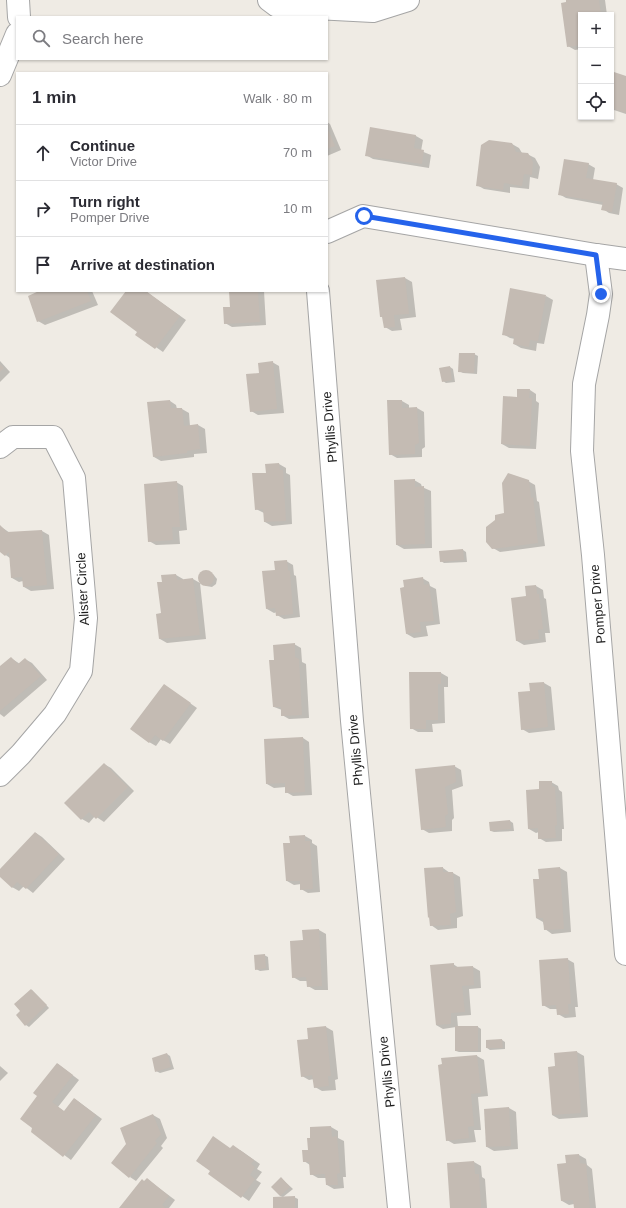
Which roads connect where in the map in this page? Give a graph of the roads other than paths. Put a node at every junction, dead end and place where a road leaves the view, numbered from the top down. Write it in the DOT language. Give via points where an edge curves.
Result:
graph roads {
  1 [pos="18,0"];
  2 [pos="269,0"];
  3 [pos="408,0"];
  4 [pos="19,16"];
  5 [pos="16,36"];
  6 [pos="0,75"];
  7 [pos="328,232"];
  8 [pos="596,255"];
  9 [pos="626,259"];
  10 [pos="318,292"];
  11 [pos="0,448"];
  12 [pos="0,775"];
  13 [pos="626,954"];
  14 [pos="399,1208"];
  1 -- 4 [label="street"];
  2 -- 3 [label="street" via="277,6 372,11"];
  5 -- 6 [label="street"];
  7 -- 8 [label="street" via="364,216"];
  8 -- 9 [label="street"];
  8 -- 13 [label="street, Pomper Drive" via="601,294 584,384 582,451"];
  10 -- 14 [label="street, Phyllis Drive" via="352,721"];
  11 -- 12 [label="street, Alister Circle" via="13,437 53,437 74,478 86,618 82,671 55,714"];
}
